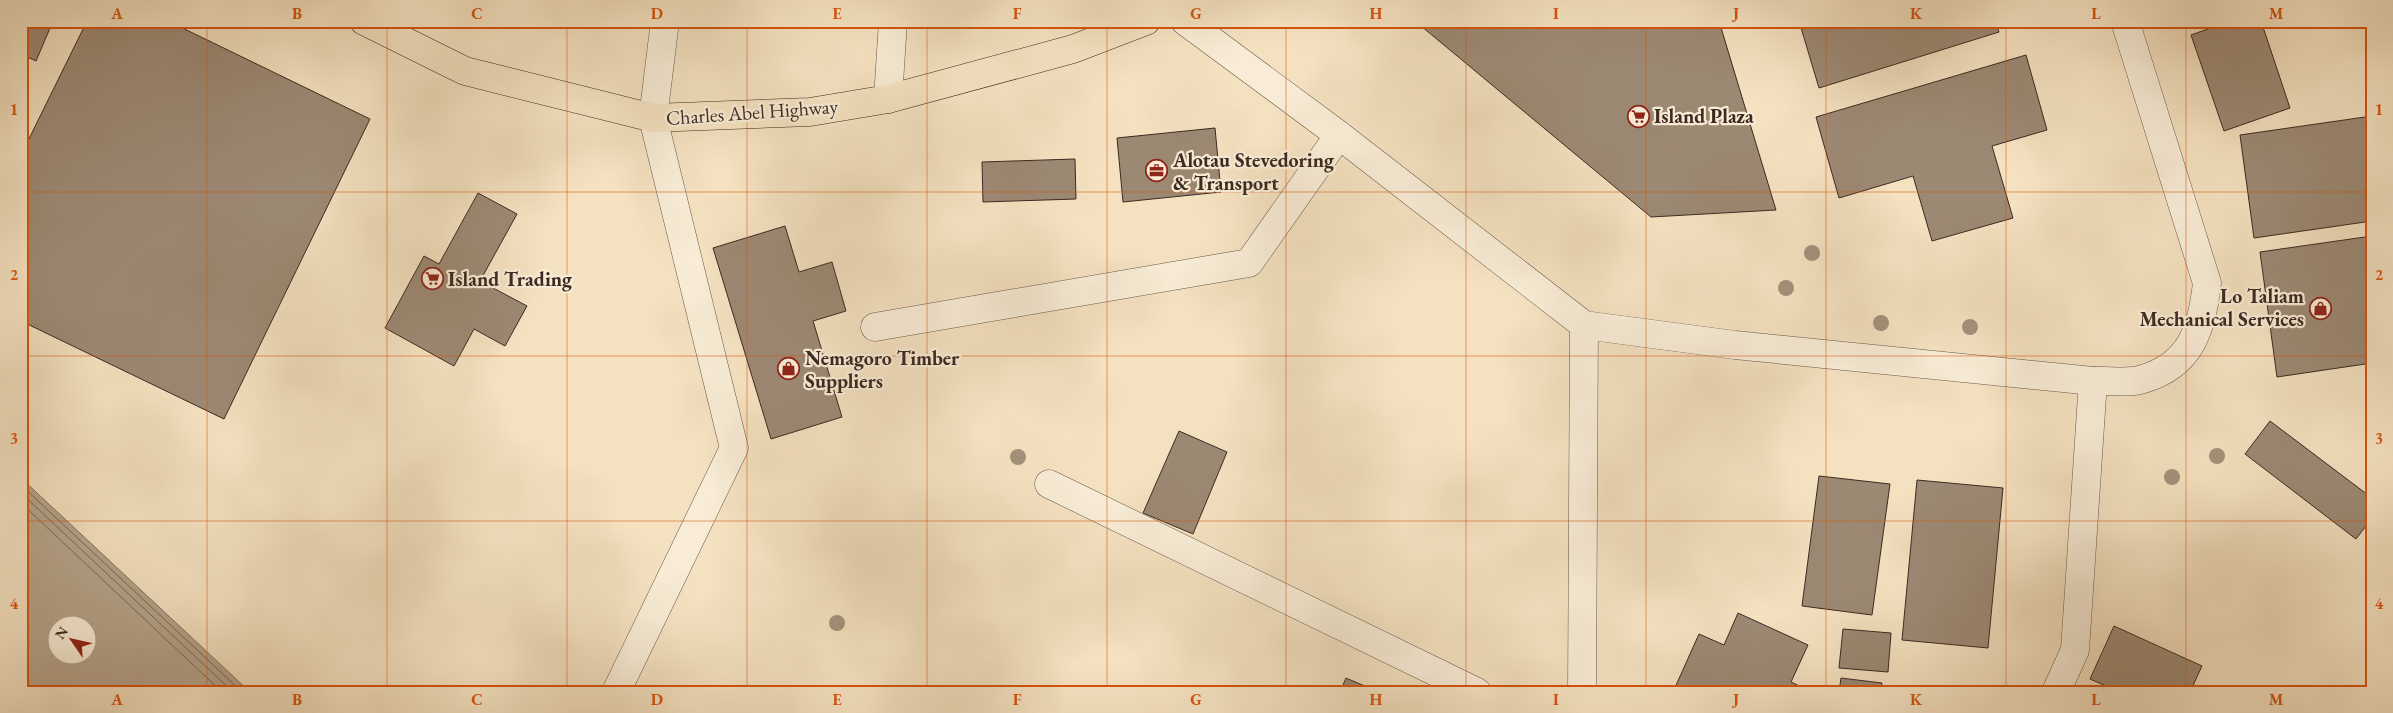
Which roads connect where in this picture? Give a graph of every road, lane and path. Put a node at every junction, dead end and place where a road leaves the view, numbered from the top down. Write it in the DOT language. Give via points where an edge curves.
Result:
graph roads {
  1 [pos="364,21"];
  2 [pos="665,21"];
  3 [pos="893,21"];
  4 [pos="1146,21"];
  5 [pos="1185,21"];
  6 [pos="2125,21"];
  7 [pos="888,99"];
  8 [pos="653,118"];
  9 [pos="1339,135"];
  10 [pos="1584,325"];
  11 [pos="875,327"];
  12 [pos="2093,381"];
  13 [pos="1049,484"];
  14 [pos="616,692"];
  15 [pos="1477,692"];
  16 [pos="1582,692"];
  17 [pos="2056,692"];
  1 -- 8 [label="main road, Charles Abel Highway" via="465,71"];
  2 -- 8 [label="street"];
  3 -- 7 [label="street"];
  4 -- 7 [label="main road, Charles Abel Highway" via="1073,49"];
  5 -- 9 [label="street"];
  6 -- 12 [label="street" via="2207,283 2204,314 2192,343 2172,367 2142,380"];
  7 -- 8 [label="main road, Charles Abel Highway" via="810,112"];
  8 -- 14 [label="street" via="734,448"];
  9 -- 10 [label="street"];
  9 -- 11 [label="street" via="1249,263"];
  10 -- 12 [label="street" via="1735,345"];
  10 -- 16 [label="street"];
  12 -- 17 [label="street" via="2075,650"];
  13 -- 15 [label="street"];
}
